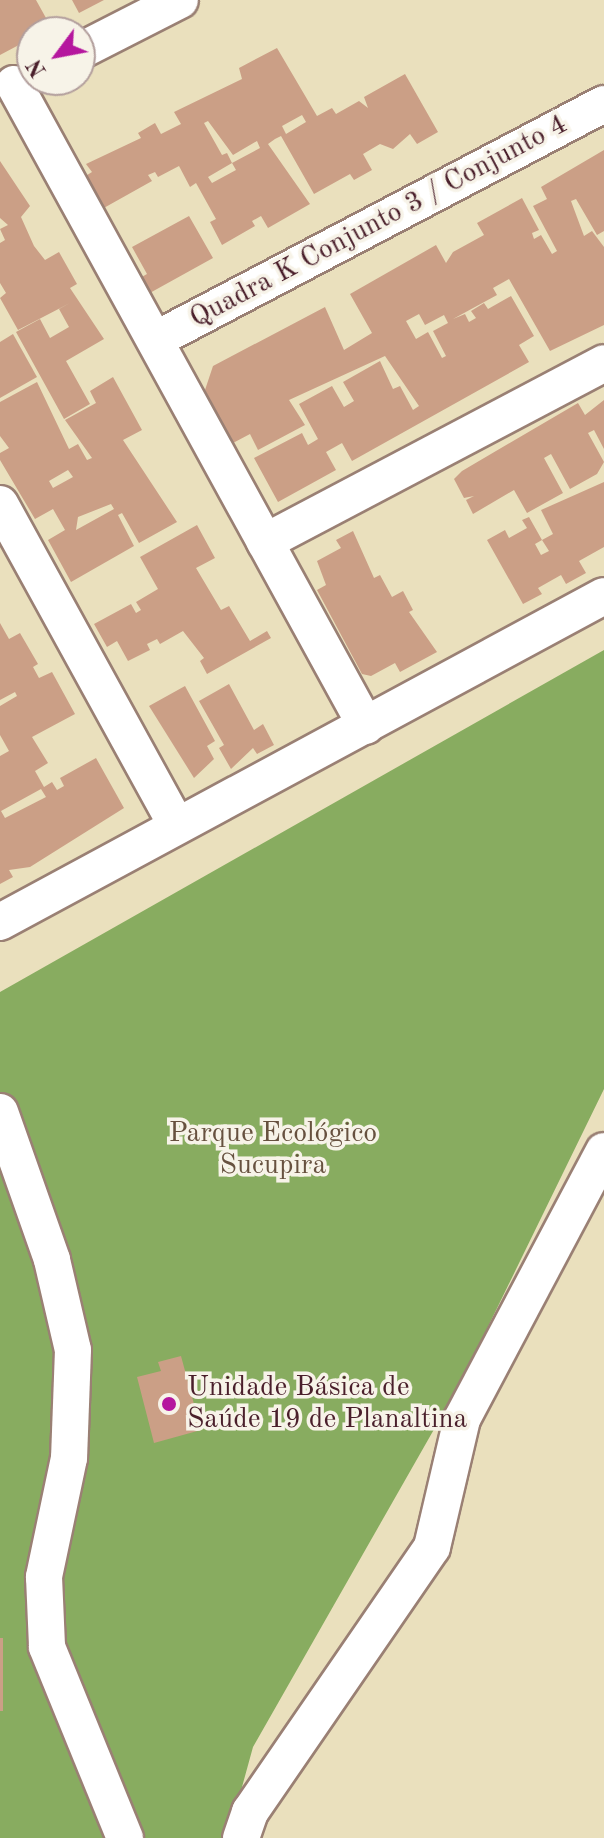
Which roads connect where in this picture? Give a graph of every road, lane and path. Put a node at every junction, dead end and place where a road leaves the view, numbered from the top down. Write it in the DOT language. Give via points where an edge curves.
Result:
graph roads {
  1 [pos="180,0"];
  2 [pos="96,43"];
  3 [pos="15,83"];
  4 [pos="604,104"];
  5 [pos="155,340"];
  6 [pos="604,363"];
  7 [pos="0,504"];
  8 [pos="265,542"];
  9 [pos="604,596"];
  10 [pos="366,726"];
  11 [pos="177,826"];
  12 [pos="0,922"];
  13 [pos="0,1112"];
  14 [pos="604,1151"];
  15 [pos="125,1838"];
  16 [pos="241,1838"];
  1 -- 2 [label="street"];
  3 -- 5 [label="street"];
  4 -- 5 [label="street, Quadra K Conjunto 3 / Conjunto 4"];
  5 -- 8 [label="street"];
  6 -- 8 [label="street"];
  7 -- 11 [label="street"];
  8 -- 10 [label="street"];
  9 -- 10 [label="street"];
  10 -- 11 [label="street"];
  11 -- 12 [label="street"];
  13 -- 15 [label="street" via="52,1260 73,1350 69,1458 44,1577 47,1647"];
  14 -- 16 [label="street" via="462,1419 432,1547 250,1812"];
}
